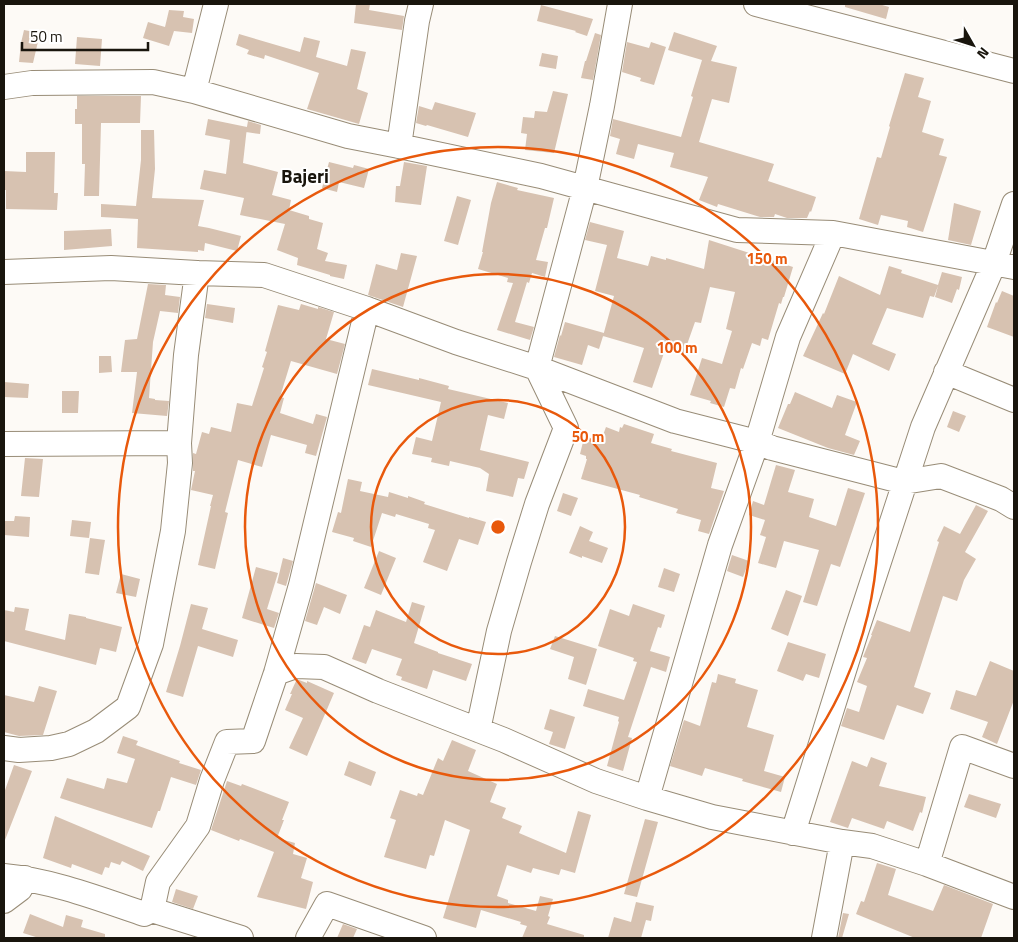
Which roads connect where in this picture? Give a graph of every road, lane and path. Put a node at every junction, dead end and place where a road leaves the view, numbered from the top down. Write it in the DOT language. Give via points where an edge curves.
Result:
graph roads {
  1 [pos="216,4"];
  2 [pos="421,4"];
  3 [pos="620,4"];
  4 [pos="756,4"];
  5 [pos="1014,71"];
  6 [pos="4,87"];
  7 [pos="194,91"];
  8 [pos="399,146"];
  9 [pos="585,188"];
  10 [pos="1014,204"];
  11 [pos="832,233"];
  12 [pos="1004,265"];
  13 [pos="4,272"];
  14 [pos="196,273"];
  15 [pos="366,309"];
  16 [pos="537,368"];
  17 [pos="946,372"];
  18 [pos="1014,400"];
  19 [pos="179,442"];
  20 [pos="756,442"];
  21 [pos="4,444"];
  22 [pos="904,482"];
  23 [pos="1014,507"];
  24 [pos="276,673"];
  25 [pos="478,730"];
  26 [pos="4,748"];
  27 [pos="1014,766"];
  28 [pos="646,798"];
  29 [pos="793,833"];
  30 [pos="842,842"];
  31 [pos="927,864"];
  32 [pos="14,877"];
  33 [pos="1014,897"];
  34 [pos="4,901"];
  35 [pos="152,910"];
  36 [pos="394,933"];
  37 [pos="241,938"];
  38 [pos="308,938"];
  39 [pos="424,938"];
  40 [pos="824,938"];
  1 -- 7 [label="street"];
  2 -- 8 [label="street"];
  3 -- 9 [label="street"];
  4 -- 5 [label="street"];
  6 -- 7 [label="street" via="32,83 153,82"];
  7 -- 8 [label="street" via="348,136"];
  8 -- 9 [label="street"];
  9 -- 11 [label="street" via="737,230"];
  9 -- 16 [label="street"];
  10 -- 12 [label="street"];
  11 -- 12 [label="street"];
  11 -- 20 [label="street" via="788,336"];
  12 -- 17 [label="street"];
  13 -- 14 [label="street" via="111,268"];
  14 -- 15 [label="street" via="264,275"];
  14 -- 19 [label="street"];
  15 -- 16 [label="street"];
  15 -- 24 [label="street"];
  16 -- 20 [label="street" via="675,421"];
  16 -- 25 [label="street" via="566,428 516,571 499,630"];
  17 -- 18 [label="street"];
  17 -- 22 [label="street"];
  19 -- 21 [label="street"];
  19 -- 26 [label="street" via="173,531 151,644 128,707 96,731 69,744 19,750"];
  20 -- 22 [label="street"];
  20 -- 28 [label="street" via="720,545"];
  22 -- 23 [label="street" via="941,476"];
  22 -- 29 [label="street"];
  24 -- 25 [label="street" via="296,666 324,667"];
  24 -- 35 [label="street" via="253,741 227,742 198,826 158,882"];
  25 -- 28 [label="street" via="596,781"];
  27 -- 31 [label="street" via="962,747"];
  28 -- 29 [label="street" via="712,817"];
  29 -- 30 [label="street"];
  30 -- 31 [label="street" via="872,846"];
  30 -- 40 [label="street"];
  31 -- 33 [label="street"];
  32 -- 34 [label="street" via="20,889"];
  32 -- 35 [label="street" via="97,898 144,914"];
  35 -- 37 [label="street"];
  36 -- 38 [label="street" via="327,904"];
  36 -- 39 [label="street"];
}
